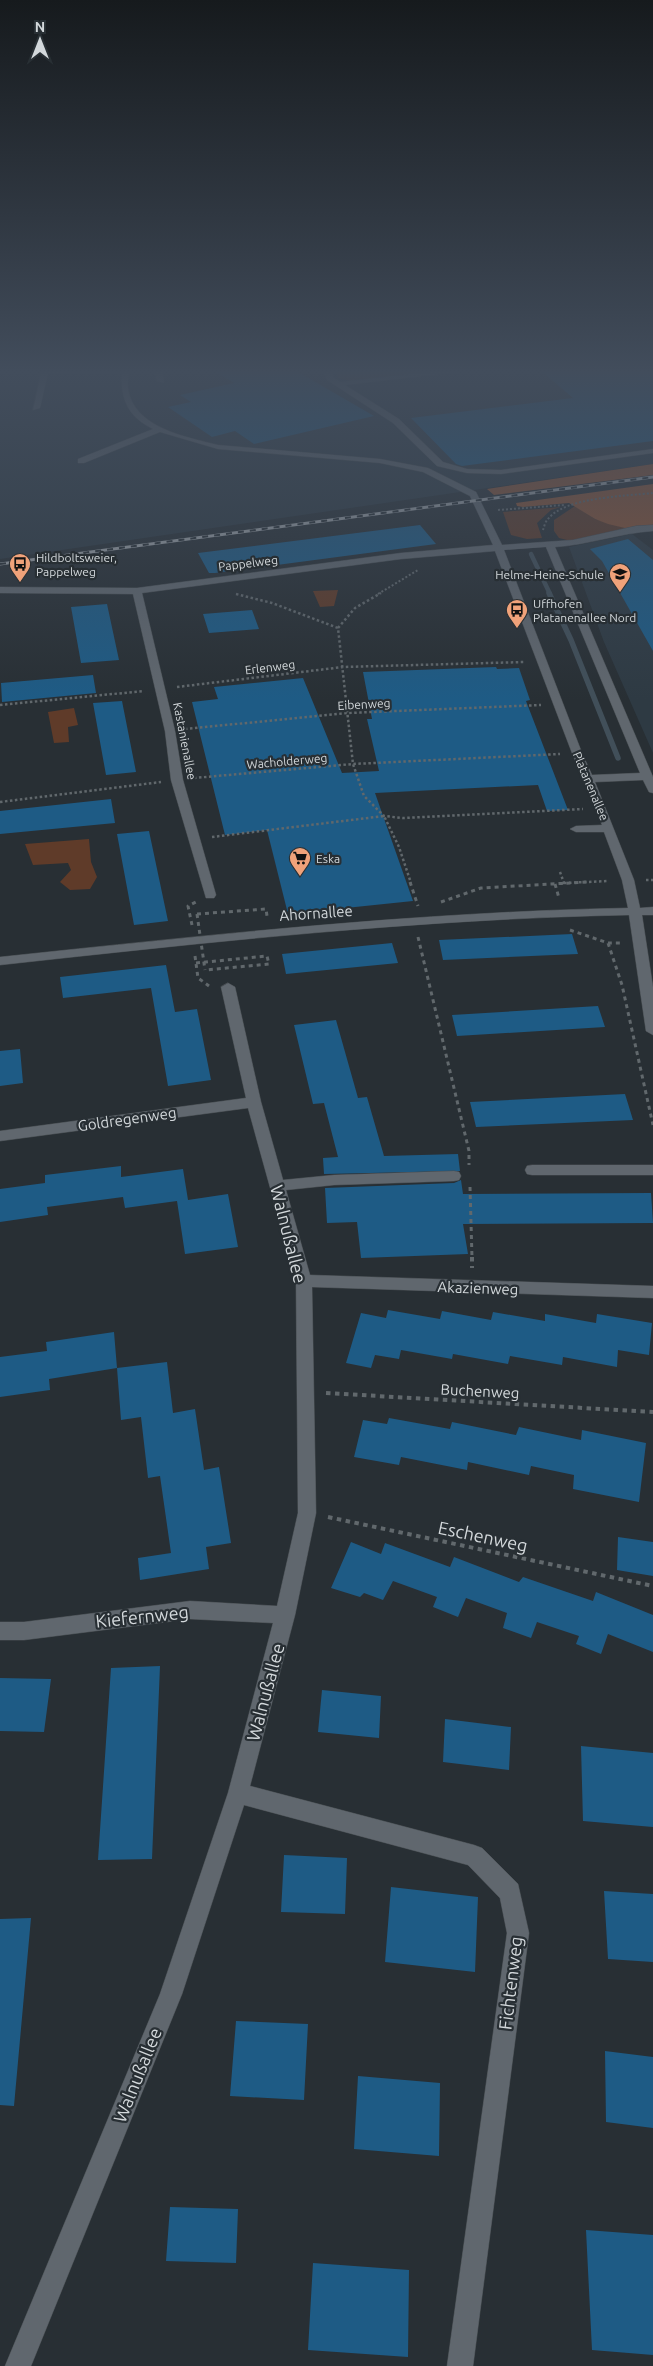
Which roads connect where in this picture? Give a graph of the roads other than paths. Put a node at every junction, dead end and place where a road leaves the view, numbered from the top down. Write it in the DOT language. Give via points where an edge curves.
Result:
graph roads {
  1 [pos="444,479"];
  2 [pos="653,528"];
  3 [pos="549,544"];
  4 [pos="499,549"];
  5 [pos="0,590"];
  6 [pos="137,591"];
  7 [pos="647,776"];
  8 [pos="588,779"];
  9 [pos="653,790"];
  10 [pos="609,828"];
  11 [pos="576,829"];
  12 [pos="210,895"];
  13 [pos="635,911"];
  14 [pos="653,911"];
  15 [pos="0,961"];
  16 [pos="228,987"];
  17 [pos="653,1031"];
  18 [pos="254,1102"];
  19 [pos="0,1136"];
  20 [pos="532,1170"];
  21 [pos="653,1170"];
  22 [pos="454,1176"];
  23 [pos="277,1186"];
  24 [pos="304,1281"];
  25 [pos="653,1292"];
  26 [pos="285,1615"];
  27 [pos="0,1631"];
  28 [pos="238,1793"];
  29 [pos="18,2366"];
  30 [pos="460,2366"];
  1 -- 4 [label="street, Platanenallee" via="473,494"];
  2 -- 3 [label="street" via="573,543"];
  3 -- 4 [label="street"];
  3 -- 7 [label="street"];
  4 -- 6 [label="street, Pappelweg" via="401,556"];
  4 -- 8 [label="street, Platanenallee"];
  5 -- 6 [label="street, Pappelweg"];
  6 -- 12 [label="street, Kastanienallee" via="170,730 177,780"];
  7 -- 8 [label="street"];
  7 -- 9 [label="street"];
  8 -- 10 [label="street, Platanenallee"];
  10 -- 11 [label="street"];
  10 -- 13 [label="street, Platanenallee" via="628,880"];
  13 -- 14 [label="street, Ahornallee"];
  13 -- 15 [label="street, Ahornallee" via="547,913 260,934"];
  13 -- 17 [label="street, Platanenallee"];
  16 -- 18 [label="street, Walnußallee"];
  18 -- 19 [label="street, Goldregenweg"];
  18 -- 23 [label="street, Walnußallee"];
  20 -- 21 [label="street"];
  22 -- 23 [label="street" via="334,1180"];
  23 -- 24 [label="street, Walnußallee"];
  24 -- 25 [label="street, Akazienweg"];
  24 -- 26 [label="street, Walnußallee" via="308,1513"];
  26 -- 27 [label="street, Kiefernweg" via="190,1610 24,1631"];
  26 -- 28 [label="street, Walnußallee"];
  28 -- 29 [label="street, Walnußallee" via="171,1994"];
  28 -- 30 [label="street, Fichtenweg" via="474,1856 510,1892 518,1934"];
}
